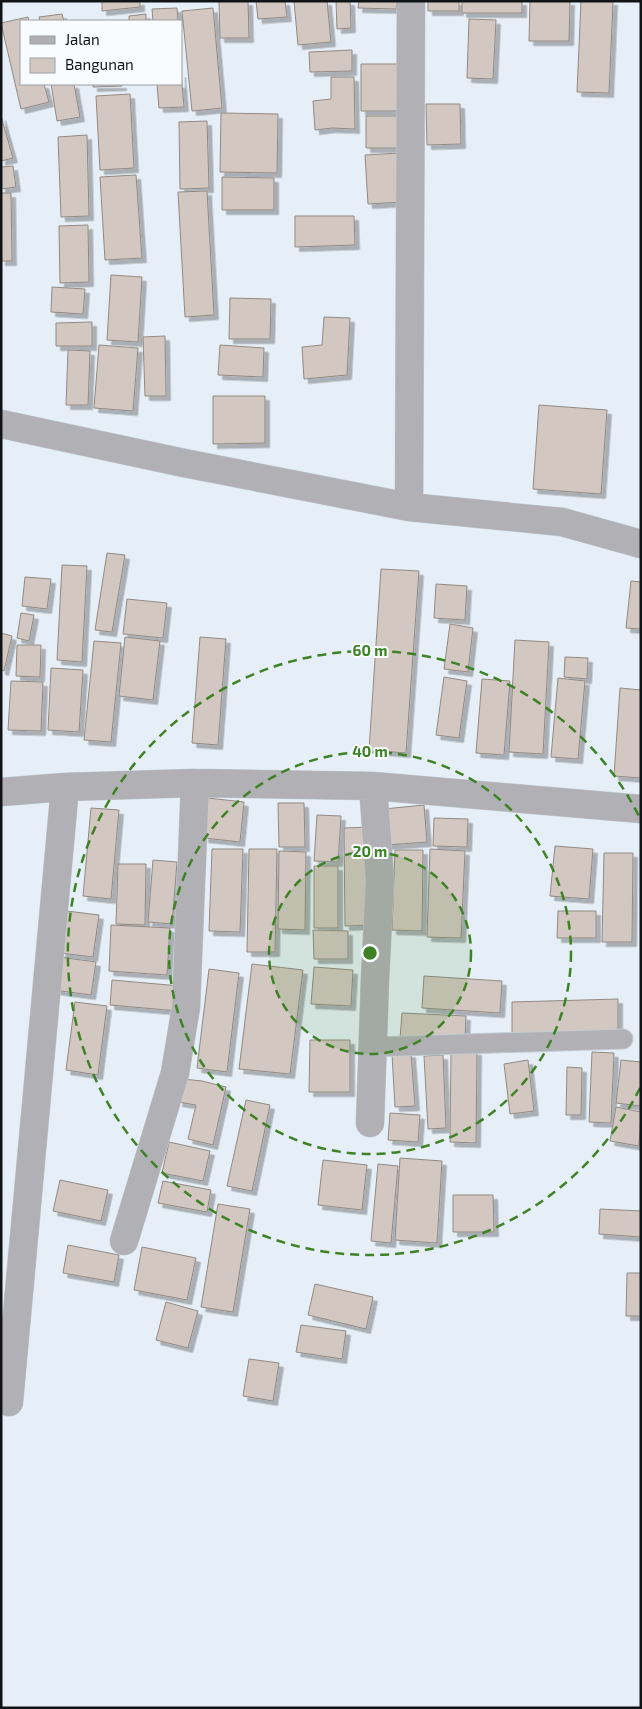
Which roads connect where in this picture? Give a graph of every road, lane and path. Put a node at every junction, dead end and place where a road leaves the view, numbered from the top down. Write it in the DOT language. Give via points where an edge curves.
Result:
graph roads {
  1 [pos="410,1"];
  2 [pos="1,424"];
  3 [pos="409,507"];
  4 [pos="641,544"];
  5 [pos="195,784"];
  6 [pos="65,786"];
  7 [pos="372,786"];
  8 [pos="1,792"];
  9 [pos="641,809"];
  10 [pos="623,1039"];
  11 [pos="372,1047"];
  12 [pos="370,1123"];
  13 [pos="124,1241"];
  14 [pos="9,1402"];
  1 -- 3 [label="street"];
  2 -- 3 [label="street"];
  3 -- 4 [label="street" via="562,522"];
  5 -- 6 [label="street"];
  5 -- 7 [label="street"];
  5 -- 13 [label="street" via="186,1007 175,1073"];
  6 -- 8 [label="street"];
  6 -- 14 [label="street"];
  7 -- 9 [label="street"];
  7 -- 11 [label="street" via="380,880"];
  10 -- 11 [label="lane"];
  11 -- 12 [label="street"];
}
